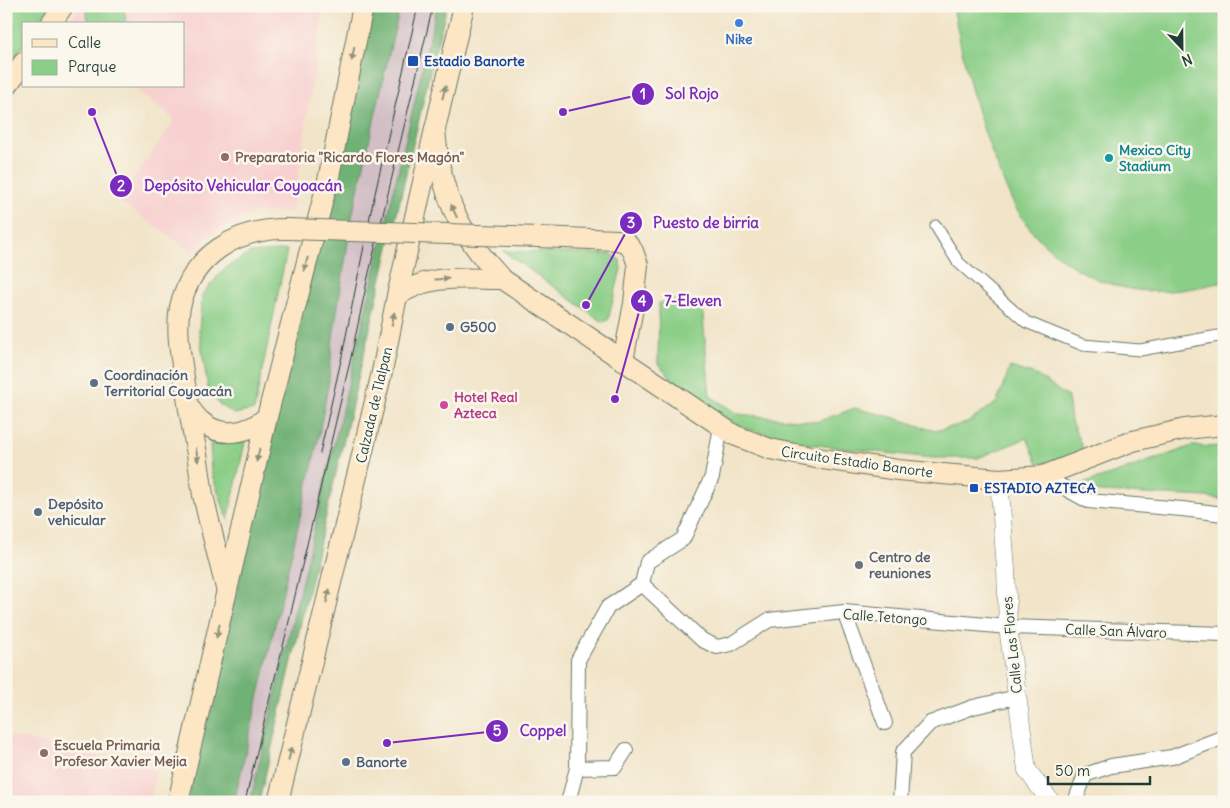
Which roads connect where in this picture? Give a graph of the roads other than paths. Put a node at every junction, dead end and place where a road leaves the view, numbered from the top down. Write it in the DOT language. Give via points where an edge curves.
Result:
graph roads {
  1 [pos="63,6"];
  2 [pos="363,6"];
  3 [pos="464,6"];
  4 [pos="52,22"];
  5 [pos="22,65"];
  6 [pos="6,86"];
  7 [pos="435,129"];
  8 [pos="936,226"];
  9 [pos="502,280"];
  10 [pos="397,296"];
  11 [pos="1224,335"];
  12 [pos="623,361"];
  13 [pos="189,407"];
  14 [pos="267,417"];
  15 [pos="1224,425"];
  16 [pos="720,427"];
  17 [pos="1042,476"];
  18 [pos="999,479"];
  19 [pos="1224,514"];
  20 [pos="642,584"];
  21 [pos="227,592"];
  22 [pos="844,612"];
  23 [pos="1008,627"];
  24 [pos="1224,634"];
  25 [pos="1017,697"];
  26 [pos="886,723"];
  27 [pos="1224,737"];
  28 [pos="626,750"];
  29 [pos="577,768"];
  30 [pos="178,802"];
  31 [pos="278,802"];
  32 [pos="568,802"];
  33 [pos="900,802"];
  34 [pos="1051,802"];
  35 [pos="1075,802"];
  1 -- 4 [label="main road"];
  2 -- 14 [label="main road, one-way" via="329,176"];
  7 -- 3 [label="main road, Calzada de Tlalpan, one-way"];
  5 -- 6 [label="main road"];
  9 -- 7 [label="main road, Circuito Estadio Banorte, one-way" via="475,248 454,213 442,180"];
  7 -- 10 [label="main road, Calzada de Tlalpan"];
  8 -- 11 [label="street" via="958,262 1026,322 1083,346 1140,350"];
  10 -- 9 [label="main road, one-way" via="432,280"];
  9 -- 12 [label="main road, Circuito Estadio Banorte"];
  31 -- 10 [label="main road, Calzada de Tlalpan, one-way" via="382,372"];
  12 -- 13 [label="main road, bridge" via="638,265 634,251 627,243 511,236 262,230 238,237 216,250 192,277 183,298 178,319"];
  12 -- 16 [label="main road, Circuito Estadio Banorte"];
  13 -- 14 [label="main road" via="202,422 224,432 245,430"];
  13 -- 21 [label="main road, one-way" via="203,495"];
  14 -- 21 [label="main road, one-way"];
  15 -- 17 [label="main road, Circuito Estadio Banorte" via="1185,429 1133,441"];
  16 -- 18 [label="main road, Circuito Estadio Banorte" via="747,441 793,454 898,470"];
  16 -- 20 [label="street" via="712,477 683,539 647,562"];
  17 -- 18 [label="main road, Circuito Estadio Banorte"];
  17 -- 19 [label="street" via="1088,501"];
  18 -- 23 [label="street, Calle Las Flores"];
  20 -- 22 [label="street, Calle Tetongo" via="702,640 717,647 731,644 769,620"];
  20 -- 29 [label="street" via="608,607 578,660"];
  21 -- 30 [label="main road, one-way"];
  22 -- 23 [label="street, Calle Tetongo"];
  22 -- 26 [label="street"];
  23 -- 24 [label="street, Calle San Álvaro"];
  23 -- 25 [label="street, Calle Las Flores"];
  25 -- 33 [label="street" via="930,723 903,752"];
  25 -- 34 [label="street, Calle Las Flores" via="1027,770"];
  27 -- 35 [label="street" via="1172,757 1111,766 1085,776"];
  28 -- 29 [label="street" via="615,767"];
  29 -- 32 [label="street"];
}
